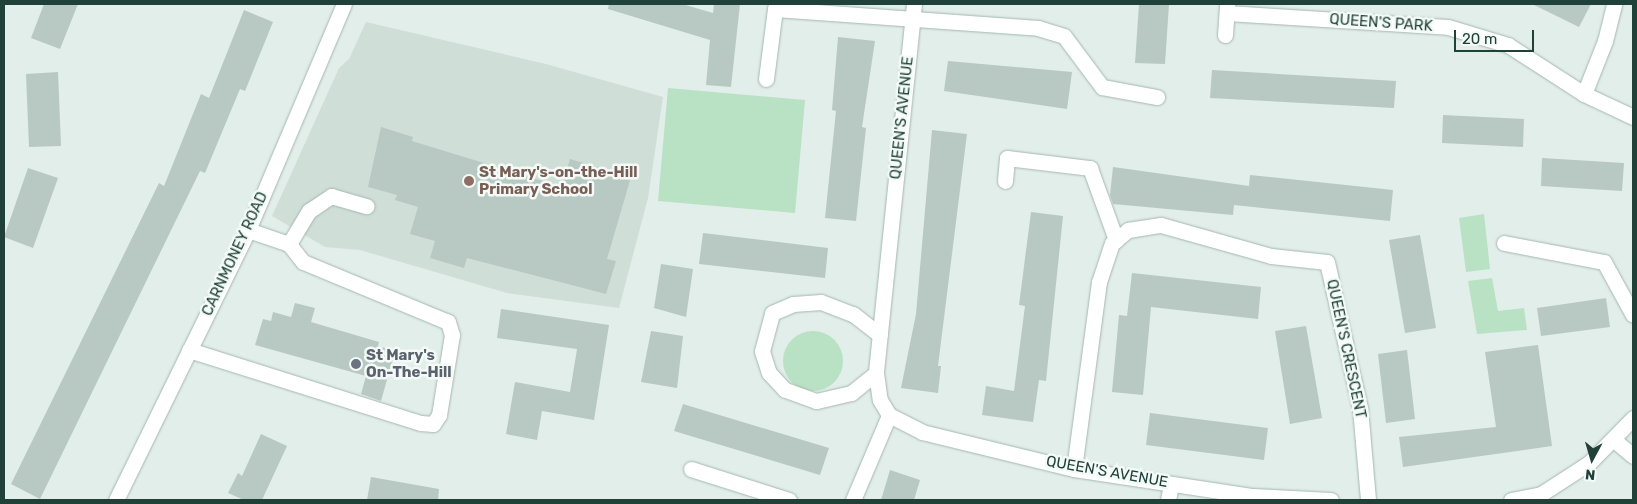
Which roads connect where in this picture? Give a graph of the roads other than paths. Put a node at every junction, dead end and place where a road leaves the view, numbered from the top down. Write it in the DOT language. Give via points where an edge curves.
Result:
graph roads {
  1 [pos="344,4"];
  2 [pos="914,4"];
  3 [pos="1614,4"];
  4 [pos="1227,8"];
  5 [pos="913,20"];
  6 [pos="1225,35"];
  7 [pos="766,79"];
  8 [pos="1584,94"];
  9 [pos="1157,97"];
  10 [pos="1633,117"];
  11 [pos="1004,181"];
  12 [pos="367,206"];
  13 [pos="248,230"];
  14 [pos="1116,240"];
  15 [pos="1504,243"];
  16 [pos="289,244"];
  17 [pos="1633,315"];
  18 [pos="880,335"];
  19 [pos="190,350"];
  20 [pos="876,373"];
  21 [pos="889,415"];
  22 [pos="1633,418"];
  23 [pos="1614,440"];
  24 [pos="1633,456"];
  25 [pos="691,469"];
  26 [pos="1074,469"];
  27 [pos="1171,484"];
  28 [pos="116,500"];
  29 [pos="789,500"];
  30 [pos="853,500"];
  31 [pos="1168,500"];
  32 [pos="1331,500"];
  33 [pos="1368,500"];
  34 [pos="1516,500"];
  1 -- 13 [label="street, CARNMONEY ROAD"];
  2 -- 5 [label="street, QUEEN'S AVENUE"];
  3 -- 8 [label="street" via="1605,41"];
  4 -- 6 [label="street, QUEEN'S PARK"];
  4 -- 8 [label="street, QUEEN'S PARK" via="1448,27 1508,45"];
  5 -- 7 [label="street" via="775,9"];
  5 -- 9 [label="street" via="1038,28 1064,36 1102,87"];
  5 -- 18 [label="street, QUEEN'S AVENUE"];
  8 -- 10 [label="street, QUEEN'S PARK"];
  11 -- 14 [label="street" via="1007,158 1090,168"];
  12 -- 16 [label="street" via="331,196 309,211"];
  13 -- 16 [label="street"];
  13 -- 19 [label="street, CARNMONEY ROAD"];
  14 -- 26 [label="street" via="1099,282"];
  14 -- 33 [label="street, QUEEN'S CRESCENT" via="1128,230 1161,225 1271,256 1327,262 1360,408"];
  15 -- 17 [label="street" via="1604,262"];
  16 -- 19 [label="street" via="302,262 448,322 452,335 439,415 433,424 332,397"];
  18 -- 20 [label="street, QUEEN'S AVENUE"];
  18 -- 20 [label="street" via="853,314 821,302 794,304 772,314 762,351 770,373 785,390 816,401 851,393"];
  19 -- 28 [label="street, CARNMONEY ROAD"];
  20 -- 21 [label="street, QUEEN'S AVENUE" via="880,400"];
  21 -- 26 [label="street, QUEEN'S AVENUE" via="922,432"];
  21 -- 30 [label="street"];
  22 -- 23 [label="street"];
  23 -- 24 [label="street"];
  23 -- 34 [label="street" via="1589,463 1541,494"];
  25 -- 29 [label="street"];
  26 -- 27 [label="street, QUEEN'S AVENUE"];
  27 -- 31 [label="street"];
  27 -- 32 [label="street, QUEEN'S AVENUE" via="1253,496"];
}
